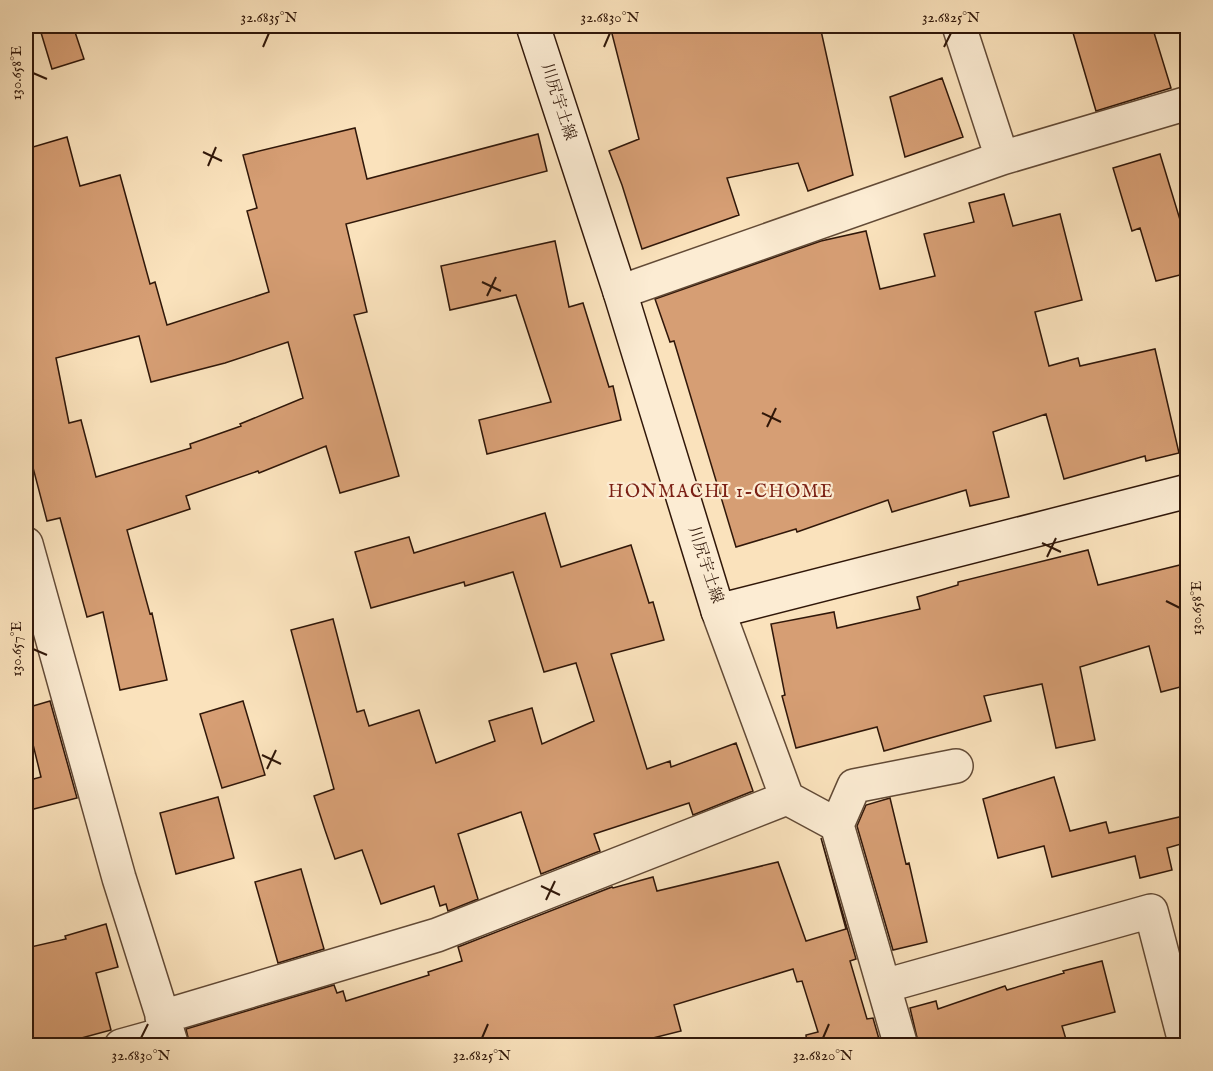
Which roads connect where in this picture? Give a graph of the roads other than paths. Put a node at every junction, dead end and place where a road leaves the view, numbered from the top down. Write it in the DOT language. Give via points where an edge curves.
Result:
graph roads {
  1 [pos="533,26"];
  2 [pos="959,26"];
  3 [pos="1188,103"];
  4 [pos="1002,158"];
  5 [pos="620,292"];
  6 [pos="1188,491"];
  7 [pos="26,544"];
  8 [pos="718,610"];
  9 [pos="956,766"];
  10 [pos="787,798"];
  11 [pos="837,825"];
  12 [pos="884,986"];
  13 [pos="168,1032"];
  14 [pos="121,1046"];
  15 [pos="901,1046"];
  16 [pos="1186,1046"];
  1 -- 5 [label="street, 川尻宇土線"];
  2 -- 4 [label="street"];
  3 -- 4 [label="street"];
  4 -- 5 [label="street"];
  5 -- 8 [label="street, 川尻宇土線"];
  6 -- 8 [label="street, 川尻宇土線"];
  7 -- 13 [label="street" via="119,878"];
  8 -- 10 [label="street"];
  9 -- 11 [label="street" via="854,786"];
  10 -- 11 [label="street"];
  10 -- 13 [label="street" via="437,935"];
  11 -- 12 [label="street"];
  12 -- 15 [label="street"];
  12 -- 16 [label="street" via="1151,911"];
  13 -- 14 [label="street"];
}
